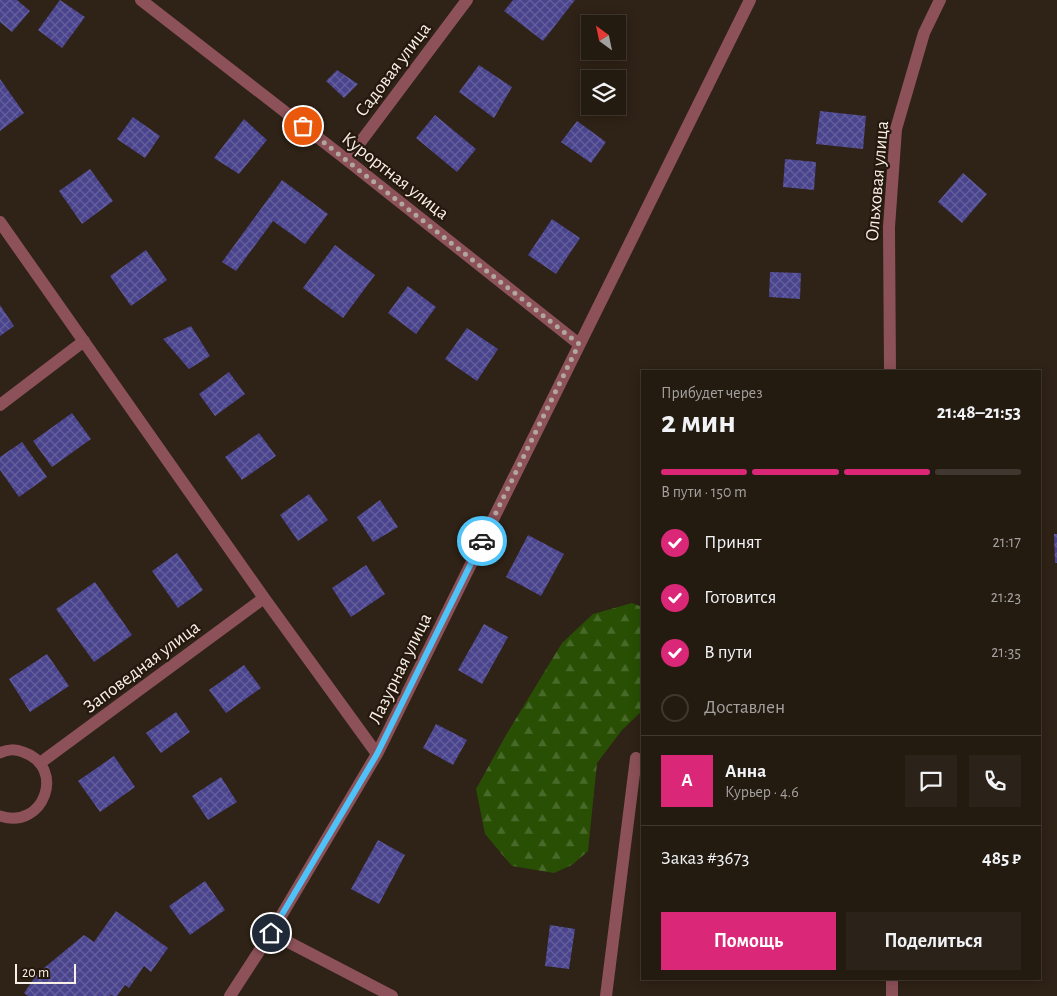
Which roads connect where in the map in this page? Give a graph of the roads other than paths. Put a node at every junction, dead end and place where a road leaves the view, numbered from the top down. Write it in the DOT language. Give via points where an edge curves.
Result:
graph roads {
  1 [pos="141,0"];
  2 [pos="467,0"];
  3 [pos="750,0"];
  4 [pos="940,0"];
  5 [pos="347,160"];
  6 [pos="0,222"];
  7 [pos="84,341"];
  8 [pos="579,344"];
  9 [pos="890,370"];
  10 [pos="0,405"];
  11 [pos="264,598"];
  12 [pos="0,753"];
  13 [pos="377,754"];
  14 [pos="636,758"];
  15 [pos="40,764"];
  16 [pos="0,816"];
  17 [pos="271,933"];
  18 [pos="892,980"];
  19 [pos="230,996"];
  20 [pos="392,996"];
  21 [pos="606,996"];
  22 [pos="892,996"];
  1 -- 5 [label="street, Курортная улица"];
  2 -- 5 [label="street, Садовая улица"];
  3 -- 8 [label="street, Лазурная улица"];
  4 -- 9 [label="street, Ольховая улица" via="924,33 896,129 889,227"];
  5 -- 8 [label="street, Курортная улица"];
  6 -- 7 [label="street"];
  7 -- 10 [label="street"];
  7 -- 11 [label="street"];
  8 -- 13 [label="street, Лазурная улица"];
  11 -- 13 [label="street"];
  11 -- 15 [label="street, Заповедная улица"];
  12 -- 15 [label="lane" via="18,750 30,754"];
  13 -- 17 [label="street, Лазурная улица"];
  14 -- 21 [label="street"];
  15 -- 16 [label="lane" via="46,776 47,789 42,802 21,818"];
  17 -- 19 [label="street, Лазурная улица"];
  17 -- 20 [label="street"];
  18 -- 22 [label="street"];
}
